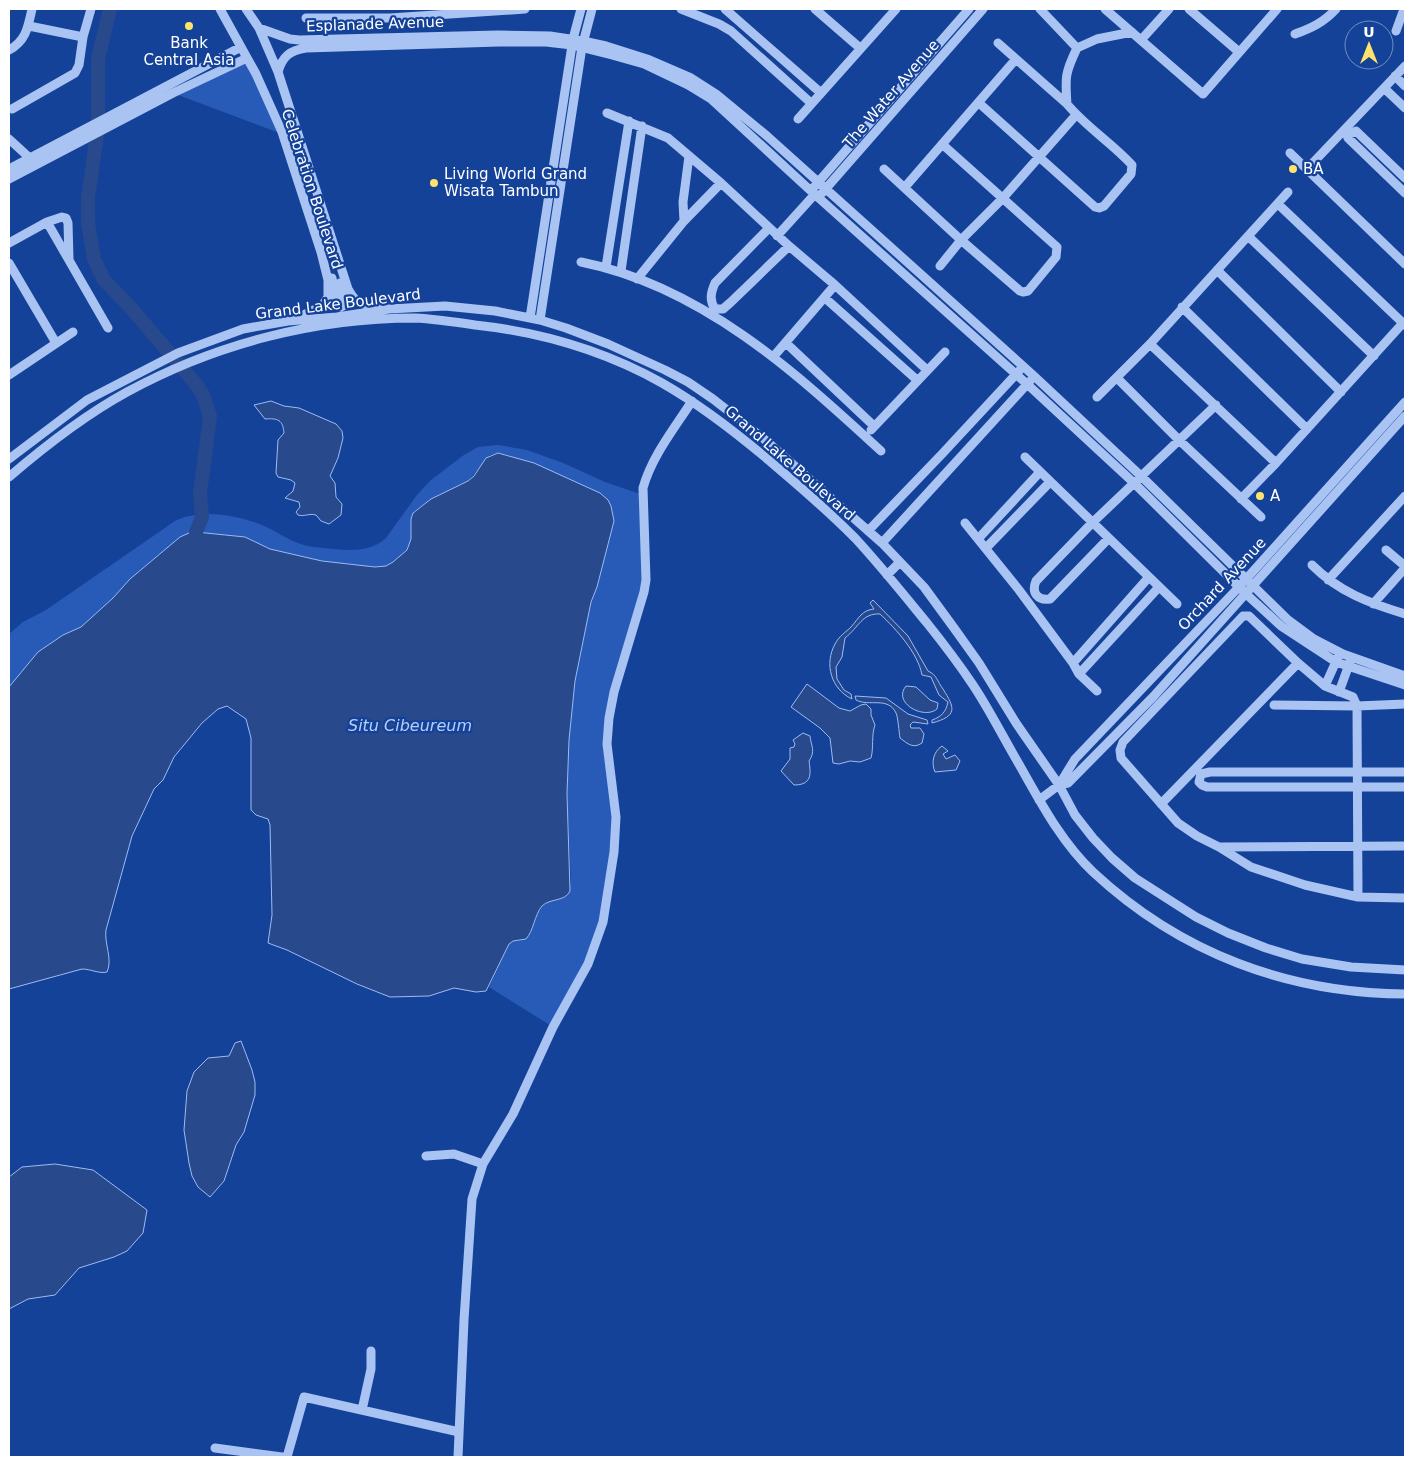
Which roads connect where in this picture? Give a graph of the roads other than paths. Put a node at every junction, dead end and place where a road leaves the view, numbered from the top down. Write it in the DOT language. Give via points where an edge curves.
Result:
graph roads {
  1 [pos="32,9"];
  2 [pos="91,9"];
  3 [pos="220,9"];
  4 [pos="246,9"];
  5 [pos="525,9"];
  6 [pos="581,9"];
  7 [pos="592,9"];
  8 [pos="681,9"];
  9 [pos="725,9"];
  10 [pos="814,9"];
  11 [pos="896,9"];
  12 [pos="970,9"];
  13 [pos="983,9"];
  14 [pos="1040,9"];
  15 [pos="1105,9"];
  16 [pos="1169,9"];
  17 [pos="1189,9"];
  18 [pos="1277,9"];
  19 [pos="1336,9"];
  20 [pos="1404,9"];
  21 [pos="390,14"];
  22 [pos="306,18"];
  23 [pos="29,26"];
  24 [pos="259,28"];
  25 [pos="1396,31"];
  26 [pos="1132,32"];
  27 [pos="1295,34"];
  28 [pos="83,37"];
  29 [pos="558,40"];
  30 [pos="1141,40"];
  31 [pos="571,42"];
  32 [pos="998,43"];
  33 [pos="583,44"];
  34 [pos="241,47"];
  35 [pos="860,48"];
  36 [pos="1077,48"];
  37 [pos="9,50"];
  38 [pos="1239,52"];
  39 [pos="247,58"];
  40 [pos="1016,59"];
  41 [pos="1405,66"];
  42 [pos="278,72"];
  43 [pos="1395,76"];
  44 [pos="1405,86"];
  45 [pos="1384,88"];
  46 [pos="821,93"];
  47 [pos="811,103"];
  48 [pos="979,103"];
  49 [pos="1067,104"];
  50 [pos="1405,108"];
  51 [pos="12,109"];
  52 [pos="607,113"];
  53 [pos="1076,115"];
  54 [pos="798,119"];
  55 [pos="629,121"];
  56 [pos="107,122"];
  57 [pos="642,126"];
  58 [pos="942,144"];
  59 [pos="11,146"];
  60 [pos="843,153"];
  61 [pos="1290,153"];
  62 [pos="689,156"];
  63 [pos="1038,156"];
  64 [pos="851,160"];
  65 [pos="33,161"];
  66 [pos="9,169"];
  67 [pos="884,169"];
  68 [pos="1307,169"];
  69 [pos="1405,178"];
  70 [pos="9,179"];
  71 [pos="818,182"];
  72 [pos="721,183"];
  73 [pos="905,187"];
  74 [pos="826,189"];
  75 [pos="1288,192"];
  76 [pos="815,194"];
  77 [pos="1405,194"];
  78 [pos="1002,199"];
  79 [pos="1278,204"];
  80 [pos="323,210"];
  81 [pos="684,221"];
  82 [pos="47,222"];
  83 [pos="769,228"];
  84 [pos="777,236"];
  85 [pos="1248,236"];
  86 [pos="961,240"];
  87 [pos="9,243"];
  88 [pos="789,246"];
  89 [pos="321,252"];
  90 [pos="68,259"];
  91 [pos="581,262"];
  92 [pos="9,263"];
  93 [pos="1405,264"];
  94 [pos="940,266"];
  95 [pos="606,267"];
  96 [pos="1217,270"];
  97 [pos="621,272"];
  98 [pos="638,279"];
  99 [pos="835,285"];
  100 [pos="825,298"];
  101 [pos="1182,308"];
  102 [pos="388,309"];
  103 [pos="535,319"];
  104 [pos="288,321"];
  105 [pos="1404,324"];
  106 [pos="108,328"];
  107 [pos="73,332"];
  108 [pos="56,343"];
  109 [pos="786,343"];
  110 [pos="1150,344"];
  111 [pos="944,352"];
  112 [pos="774,356"];
  113 [pos="1374,356"];
  114 [pos="1023,366"];
  115 [pos="927,370"];
  116 [pos="1017,374"];
  117 [pos="9,375"];
  118 [pos="1034,376"];
  119 [pos="1117,378"];
  120 [pos="917,380"];
  121 [pos="1028,384"];
  122 [pos="1341,392"];
  123 [pos="1097,397"];
  124 [pos="692,401"];
  125 [pos="1405,402"];
  126 [pos="1216,405"];
  127 [pos="1405,416"];
  128 [pos="874,426"];
  129 [pos="1307,429"];
  130 [pos="866,436"];
  131 [pos="1179,440"];
  132 [pos="881,451"];
  133 [pos="1025,456"];
  134 [pos="9,459"];
  135 [pos="1276,463"];
  136 [pos="1040,472"];
  137 [pos="1347,473"];
  138 [pos="1141,476"];
  139 [pos="9,477"];
  140 [pos="1050,482"];
  141 [pos="1134,483"];
  142 [pos="1404,498"];
  143 [pos="1241,499"];
  144 [pos="853,517"];
  145 [pos="1261,517"];
  146 [pos="965,523"];
  147 [pos="1092,523"];
  148 [pos="844,528"];
  149 [pos="868,531"];
  150 [pos="978,539"];
  151 [pos="1108,539"];
  152 [pos="882,543"];
  153 [pos="986,548"];
  154 [pos="1386,550"];
  155 [pos="900,562"];
  156 [pos="1312,565"];
  157 [pos="1405,567"];
  158 [pos="887,575"];
  159 [pos="1149,577"];
  160 [pos="1328,580"];
  161 [pos="1249,583"];
  162 [pos="1159,587"];
  163 [pos="1242,590"];
  164 [pos="1177,604"];
  165 [pos="1373,604"];
  166 [pos="1405,614"];
  167 [pos="1340,653"];
  168 [pos="1352,657"];
  169 [pos="1336,662"];
  170 [pos="1073,663"];
  171 [pos="1298,663"];
  172 [pos="1348,667"];
  173 [pos="1079,674"];
  174 [pos="1405,676"];
  175 [pos="1405,685"];
  176 [pos="1325,686"];
  177 [pos="1097,691"];
  178 [pos="1339,692"];
  179 [pos="1405,704"];
  180 [pos="1274,705"];
  181 [pos="1357,706"];
  182 [pos="1405,772"];
  183 [pos="1358,773"];
  184 [pos="1059,785"];
  185 [pos="1358,787"];
  186 [pos="1405,787"];
  187 [pos="1039,800"];
  188 [pos="1161,804"];
  189 [pos="1358,846"];
  190 [pos="1405,846"];
  191 [pos="1219,847"];
  192 [pos="1358,897"];
  193 [pos="1405,898"];
  194 [pos="1405,970"];
  195 [pos="1405,994"];
  196 [pos="426,1156"];
  197 [pos="483,1164"];
  198 [pos="371,1351"];
  199 [pos="362,1410"];
  200 [pos="459,1432"];
  201 [pos="215,1448"];
  202 [pos="282,1457"];
  203 [pos="287,1457"];
  204 [pos="458,1457"];
  1 -- 23 [label="street"];
  2 -- 28 [label="street"];
  3 -- 34 [label="street"];
  4 -- 24 [label="street"];
  5 -- 21 [label="street"];
  6 -- 31 [label="street"];
  7 -- 33 [label="street"];
  8 -- 47 [label="street" via="731,31"];
  9 -- 46 [label="street"];
  10 -- 35 [label="street"];
  11 -- 35 [label="street"];
  12 -- 60 [label="street, The Water Avenue"];
  13 -- 64 [label="street, The Water Avenue"];
  14 -- 36 [label="street"];
  15 -- 26 [label="street"];
  16 -- 30 [label="street"];
  17 -- 38 [label="street"];
  18 -- 38 [label="street"];
  19 -- 27 [label="street" via="1312,28"];
  20 -- 25 [label="street"];
  21 -- 22 [label="street"];
  23 -- 28 [label="street"];
  23 -- 37 [label="street" via="22,41"];
  24 -- 29 [label="street, Esplanade Avenue" via="299,40 498,34"];
  24 -- 42 [label="street, Celebration Boulevard"];
  26 -- 30 [label="street"];
  26 -- 36 [label="street" via="1097,39"];
  28 -- 51 [label="street" via="75,73"];
  29 -- 31 [label="street, Esplanade Avenue"];
  29 -- 42 [label="street, Esplanade Avenue" via="306,48 285,56"];
  30 -- 38 [label="street" via="1203,94"];
  31 -- 33 [label="street, Esplanade Avenue"];
  31 -- 103 [label="street"];
  32 -- 40 [label="street"];
  33 -- 71 [label="street" via="647,59 691,78 716,94"];
  33 -- 76 [label="street" via="644,64 688,85 711,100"];
  33 -- 103 [label="street"];
  34 -- 39 [label="street, Celebration Boulevard"];
  34 -- 56 [label="street"];
  35 -- 46 [label="street"];
  36 -- 49 [label="street" via="1067,69"];
  39 -- 56 [label="street"];
  39 -- 89 [label="street, Celebration Boulevard" via="282,132"];
  40 -- 48 [label="street"];
  40 -- 49 [label="street"];
  41 -- 43 [label="street"];
  42 -- 80 [label="street, Celebration Boulevard"];
  43 -- 44 [label="street"];
  43 -- 45 [label="street"];
  45 -- 50 [label="street"];
  45 -- 68 [label="street"];
  46 -- 47 [label="street"];
  47 -- 54 [label="street"];
  48 -- 58 [label="street"];
  48 -- 63 [label="street"];
  49 -- 53 [label="street"];
  52 -- 55 [label="street"];
  53 -- 63 [label="street"];
  53 -- 63 [label="street" via="1132,165 1131,174 1104,206 1094,207"];
  55 -- 57 [label="street"];
  55 -- 95 [label="street"];
  56 -- 65 [label="street"];
  57 -- 62 [label="street" via="668,138"];
  57 -- 97 [label="street"];
  58 -- 73 [label="street"];
  58 -- 78 [label="street"];
  59 -- 65 [label="street"];
  60 -- 64 [label="street"];
  60 -- 71 [label="street, The Water Avenue"];
  61 -- 68 [label="street"];
  62 -- 72 [label="street"];
  62 -- 81 [label="street"];
  63 -- 78 [label="street"];
  64 -- 74 [label="street, The Water Avenue"];
  65 -- 66 [label="street"];
  65 -- 70 [label="street"];
  67 -- 73 [label="street"];
  68 -- 93 [label="street"];
  69 -- 77 [label="street" via="1356,131 1350,134 1348,138"];
  71 -- 74 [label="street"];
  71 -- 76 [label="street, The Water Avenue"];
  72 -- 81 [label="street"];
  72 -- 83 [label="street"];
  73 -- 86 [label="street"];
  74 -- 76 [label="street, The Water Avenue"];
  74 -- 114 [label="street"];
  75 -- 79 [label="street"];
  76 -- 84 [label="street"];
  76 -- 116 [label="street"];
  78 -- 86 [label="street"];
  78 -- 86 [label="street" via="1057,247 1056,257 1028,291 1020,291"];
  79 -- 85 [label="street"];
  79 -- 105 [label="street"];
  80 -- 89 [label="street" via="346,305 338,305 326,256"];
  80 -- 102 [label="street, Celebration Boulevard" via="354,300 362,305"];
  81 -- 98 [label="street"];
  82 -- 87 [label="street"];
  82 -- 90 [label="street"];
  82 -- 90 [label="street" via="66,218 69,228"];
  83 -- 84 [label="street"];
  83 -- 88 [label="street" via="715,283 711,294 715,309 723,309 732,302"];
  84 -- 88 [label="street"];
  85 -- 96 [label="street"];
  85 -- 113 [label="street"];
  86 -- 94 [label="street"];
  88 -- 99 [label="street"];
  89 -- 104 [label="street, Celebration Boulevard" via="328,280 328,298 322,306"];
  90 -- 106 [label="street"];
  91 -- 95 [label="street"];
  92 -- 108 [label="street"];
  95 -- 97 [label="street"];
  96 -- 101 [label="street"];
  96 -- 122 [label="street"];
  97 -- 98 [label="street"];
  98 -- 112 [label="street" via="684,298"];
  99 -- 100 [label="street"];
  99 -- 115 [label="street"];
  100 -- 109 [label="street"];
  100 -- 120 [label="street"];
  101 -- 110 [label="street"];
  101 -- 129 [label="street"];
  102 -- 103 [label="street, Grand Lake Boulevard" via="445,306 495,310"];
  102 -- 104 [label="street, Grand Lake Boulevard"];
  103 -- 144 [label="street, Grand Lake Boulevard" via="608,344 688,382 764,438"];
  104 -- 134 [label="street, Grand Lake Boulevard" via="243,329 153,365 87,400"];
  105 -- 113 [label="street"];
  107 -- 108 [label="street"];
  108 -- 117 [label="street"];
  109 -- 112 [label="street"];
  109 -- 128 [label="street"];
  110 -- 119 [label="street"];
  110 -- 126 [label="street"];
  111 -- 115 [label="street"];
  112 -- 130 [label="street"];
  113 -- 122 [label="street"];
  114 -- 116 [label="street"];
  114 -- 118 [label="street"];
  115 -- 120 [label="street"];
  116 -- 121 [label="street"];
  116 -- 149 [label="street"];
  118 -- 121 [label="street"];
  118 -- 138 [label="street"];
  119 -- 123 [label="street"];
  119 -- 131 [label="street"];
  120 -- 128 [label="street"];
  121 -- 141 [label="street"];
  121 -- 152 [label="street"];
  122 -- 129 [label="street"];
  124 -- 139 [label="street, Grand Lake Boulevard" via="633,369 569,343 534,334 419,318 353,321 246,342 160,375 94,412"];
  124 -- 148 [label="street, Grand Lake Boulevard" via="760,452"];
  124 -- 197 [label="street" via="658,454 643,488 646,580 609,718 607,744 616,817 603,922 588,964 553,1027 513,1114"];
  125 -- 137 [label="street, Orchard Avenue"];
  126 -- 131 [label="street"];
  126 -- 135 [label="street"];
  127 -- 137 [label="street, Orchard Avenue"];
  128 -- 130 [label="street"];
  129 -- 135 [label="street"];
  130 -- 132 [label="street"];
  131 -- 138 [label="street"];
  131 -- 143 [label="street"];
  133 -- 136 [label="street"];
  135 -- 143 [label="street"];
  136 -- 140 [label="street"];
  136 -- 150 [label="street"];
  137 -- 161 [label="street, Orchard Avenue"];
  138 -- 141 [label="street"];
  138 -- 161 [label="street"];
  140 -- 147 [label="street"];
  140 -- 153 [label="street"];
  141 -- 147 [label="street"];
  141 -- 163 [label="street"];
  142 -- 160 [label="street"];
  143 -- 145 [label="street"];
  144 -- 148 [label="street"];
  144 -- 149 [label="street, Grand Lake Boulevard"];
  146 -- 150 [label="street"];
  147 -- 151 [label="street"];
  147 -- 151 [label="street" via="1036,581 1037,597 1050,599"];
  148 -- 158 [label="street, Grand Lake Boulevard"];
  149 -- 152 [label="street, Grand Lake Boulevard"];
  150 -- 153 [label="street"];
  151 -- 159 [label="street"];
  152 -- 155 [label="street, Grand Lake Boulevard"];
  153 -- 170 [label="street"];
  154 -- 157 [label="street"];
  155 -- 158 [label="street"];
  155 -- 184 [label="street, Grand Lake Boulevard" via="924,587 979,663"];
  156 -- 160 [label="street"];
  157 -- 165 [label="street"];
  158 -- 187 [label="street, Grand Lake Boulevard" via="974,687"];
  159 -- 162 [label="street"];
  159 -- 170 [label="street"];
  160 -- 165 [label="street"];
  161 -- 163 [label="street, Orchard Avenue"];
  161 -- 167 [label="street" via="1288,619"];
  162 -- 164 [label="street"];
  162 -- 173 [label="street"];
  163 -- 169 [label="street" via="1281,626"];
  163 -- 184 [label="street, Orchard Avenue" via="1075,759"];
  163 -- 184 [label="street, Orchard Avenue" via="1153,697 1068,782"];
  165 -- 166 [label="street"];
  167 -- 168 [label="street"];
  167 -- 169 [label="street"];
  168 -- 172 [label="street"];
  168 -- 174 [label="street"];
  169 -- 172 [label="street"];
  169 -- 176 [label="street"];
  170 -- 173 [label="street"];
  171 -- 176 [label="street"];
  171 -- 188 [label="street"];
  171 -- 188 [label="street" via="1249,616 1240,618 1123,742 1121,758"];
  172 -- 175 [label="street"];
  172 -- 178 [label="street"];
  173 -- 177 [label="street"];
  176 -- 178 [label="street"];
  178 -- 181 [label="street" via="1353,697"];
  179 -- 181 [label="street"];
  180 -- 181 [label="street"];
  181 -- 183 [label="street"];
  182 -- 183 [label="street"];
  183 -- 185 [label="street"];
  183 -- 185 [label="street" via="1210,772 1201,774 1199,782 1207,787"];
  184 -- 187 [label="street, Orchard Avenue"];
  184 -- 194 [label="street, Grand Lake Boulevard" via="1075,815 1112,858 1135,878 1196,917 1243,940 1302,959 1351,967"];
  185 -- 186 [label="street"];
  185 -- 189 [label="street"];
  187 -- 195 [label="street, Grand Lake Boulevard" via="1076,855 1098,877 1157,921 1215,955 1258,972 1296,982 1350,992"];
  188 -- 191 [label="street" via="1178,823"];
  189 -- 190 [label="street"];
  189 -- 191 [label="street"];
  189 -- 192 [label="street"];
  191 -- 192 [label="street" via="1252,867 1305,885"];
  192 -- 193 [label="street"];
  196 -- 197 [label="street" via="454,1154"];
  197 -- 200 [label="street" via="470,1213"];
  198 -- 199 [label="street" via="371,1369"];
  199 -- 200 [label="street"];
  199 -- 203 [label="street" via="304,1397"];
  200 -- 204 [label="street"];
  201 -- 202 [label="street"];
}
